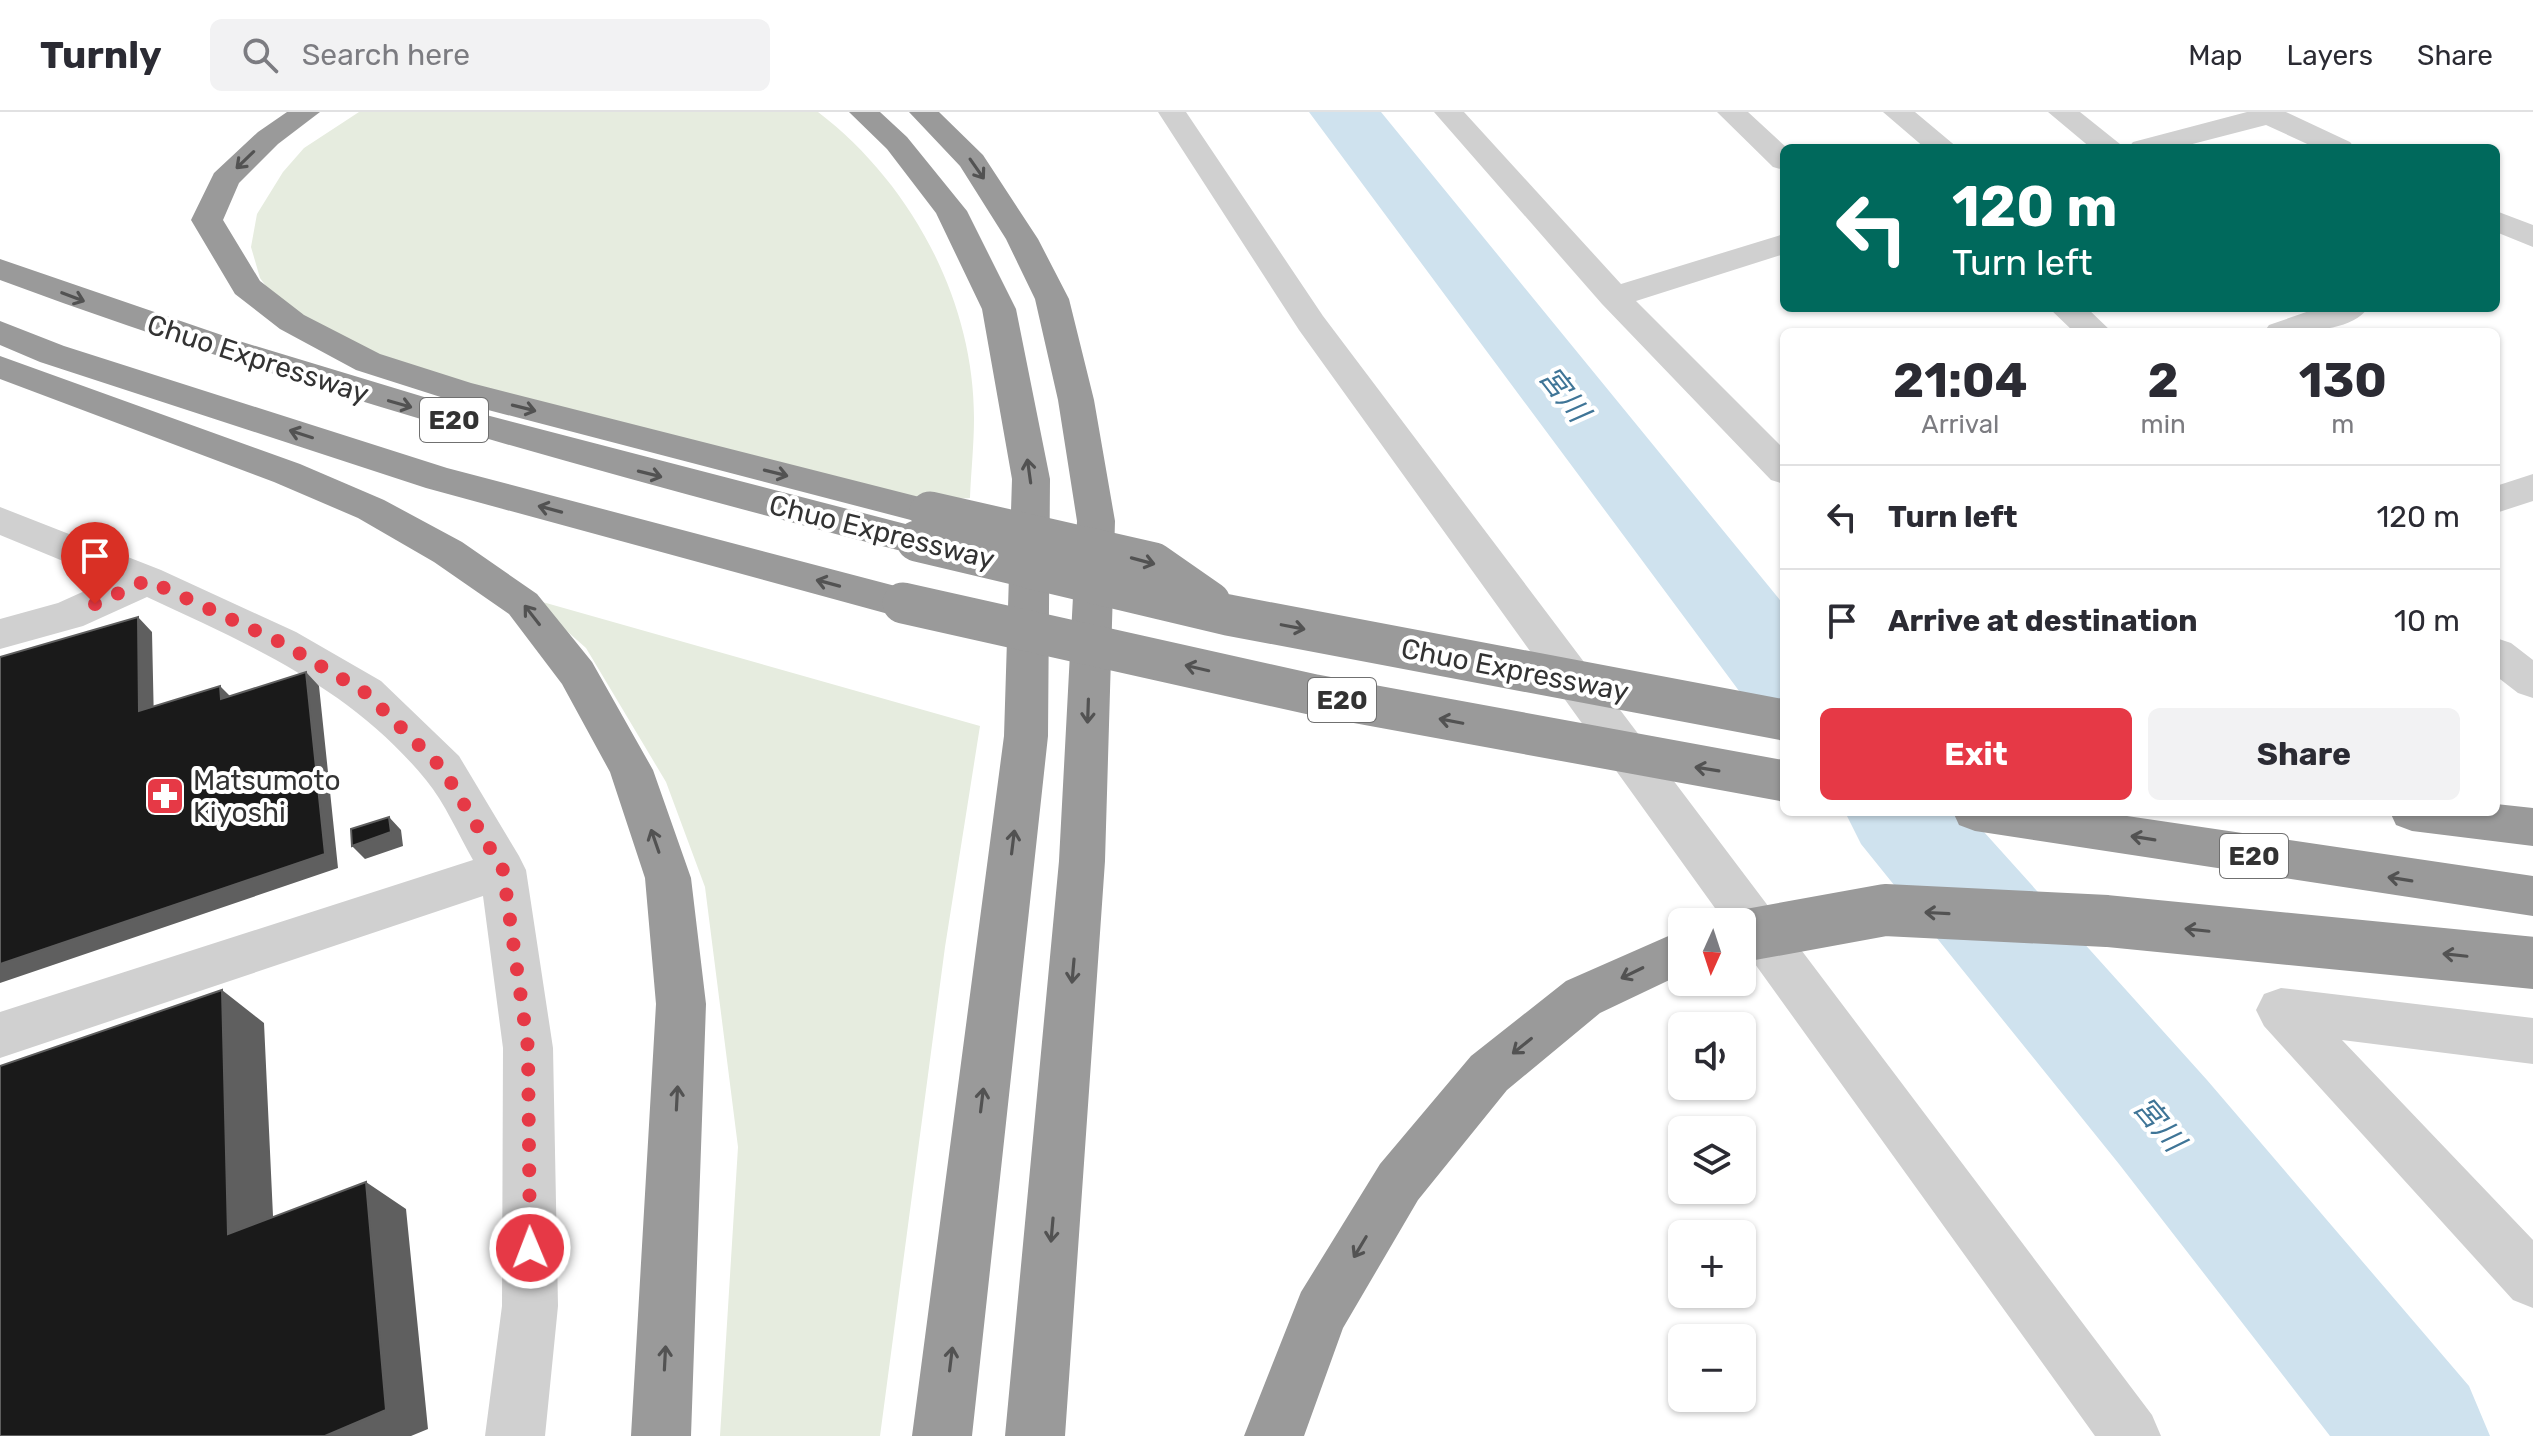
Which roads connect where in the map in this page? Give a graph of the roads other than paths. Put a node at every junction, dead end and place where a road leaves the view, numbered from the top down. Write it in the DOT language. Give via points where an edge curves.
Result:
graph roads {
  1 [pos="306,112"];
  2 [pos="863,112"];
  3 [pos="923,112"];
  4 [pos="1172,112"];
  5 [pos="1448,112"];
  6 [pos="1731,112"];
  7 [pos="1897,112"];
  8 [pos="2062,112"];
  9 [pos="2269,113"];
  10 [pos="1938,144"];
  11 [pos="2105,144"];
  12 [pos="2157,144"];
  13 [pos="2332,144"];
  14 [pos="1780,157"];
  15 [pos="2500,224"];
  16 [pos="1780,245"];
  17 [pos="2525,246"];
  18 [pos="0,269"];
  19 [pos="1614,297"];
  20 [pos="2071,312"];
  21 [pos="2339,312"];
  22 [pos="2090,328"];
  23 [pos="2293,328"];
  24 [pos="0,332"];
  25 [pos="0,367"];
  26 [pos="1780,467"];
  27 [pos="2533,487"];
  28 [pos="2500,499"];
  29 [pos="0,520"];
  30 [pos="924,527"];
  31 [pos="147,580"];
  32 [pos="0,634"];
  33 [pos="2500,657"];
  34 [pos="2533,682"];
  35 [pos="1780,719"];
  36 [pos="1780,780"];
  37 [pos="2002,816"];
  38 [pos="2444,816"];
  39 [pos="2533,827"];
  40 [pos="503,870"];
  41 [pos="2533,896"];
  42 [pos="1756,933"];
  43 [pos="1668,958"];
  44 [pos="2533,963"];
  45 [pos="0,1035"];
  46 [pos="2533,1041"];
  47 [pos="2533,1280"];
  48 [pos="515,1436"];
  49 [pos="661,1436"];
  50 [pos="942,1436"];
  51 [pos="1035,1436"];
  52 [pos="1274,1436"];
  53 [pos="2131,1436"];
  1 -- 30 [label="highway, one-way" via="268,138 225,179 207,220 247,287 292,322 368,362"];
  50 -- 2 [label="highway, one-way" via="1026,736 1031,479 999,309 951,211 897,143"];
  3 -- 51 [label="highway, one-way" via="972,161 1022,239 1052,299 1096,521 1082,861"];
  4 -- 53 [label="street" via="1311,323"];
  5 -- 19 [label="street"];
  6 -- 14 [label="street"];
  7 -- 10 [label="street"];
  8 -- 11 [label="street"];
  9 -- 12 [label="street"];
  9 -- 13 [label="street"];
  15 -- 17 [label="street"];
  16 -- 19 [label="street"];
  18 -- 30 [label="highway, Chuo Expressway / E20, one-way" via="328,383 578,456"];
  19 -- 26 [label="street"];
  20 -- 22 [label="street"];
  21 -- 23 [label="street"];
  36 -- 24 [label="highway, Chuo Expressway / E20, one-way, bridge" via="1315,695 903,603 439,479 67,359"];
  49 -- 25 [label="highway, one-way" via="681,1004 668,878 631,770 577,673 523,604 448,552 371,509"];
  27 -- 28 [label="street"];
  29 -- 31 [label="street"];
  30 -- 35 [label="highway, Chuo Expressway / E20, one-way, bridge" via="1228,615"];
  31 -- 32 [label="street" via="69,615"];
  31 -- 40 [label="street" via="282,643 366,693 443,769"];
  33 -- 34 [label="street"];
  41 -- 37 [label="highway, E20, one-way"];
  38 -- 39 [label="highway"];
  40 -- 45 [label="street"];
  40 -- 48 [label="street" via="528,1048 530,1306"];
  44 -- 42 [label="highway, one-way, bridge" via="2107,921 1885,910"];
  43 -- 52 [label="highway, one-way" via="1583,997 1489,1073 1399,1182 1321,1312"];
  46 -- 47 [label="street" via="2281,1010"];
}
